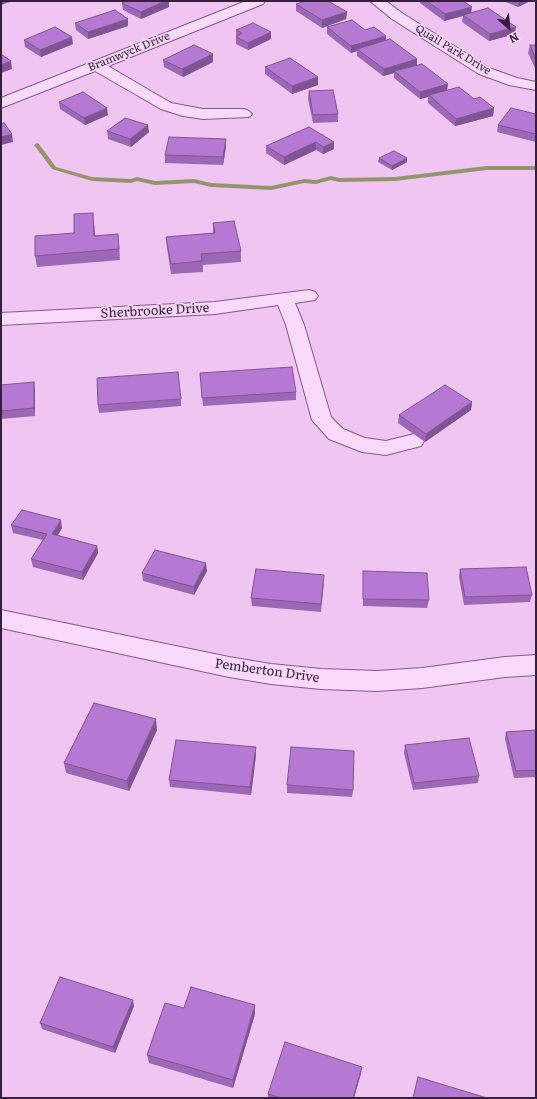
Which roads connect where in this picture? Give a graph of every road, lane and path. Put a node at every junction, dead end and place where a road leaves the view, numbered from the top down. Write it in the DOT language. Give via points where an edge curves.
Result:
graph roads {
  1 [pos="258,1"];
  2 [pos="377,1"];
  3 [pos="96,65"];
  4 [pos="536,86"];
  5 [pos="1,102"];
  6 [pos="244,114"];
  7 [pos="309,296"];
  8 [pos="285,300"];
  9 [pos="1,319"];
  10 [pos="414,441"];
  11 [pos="1,620"];
  12 [pos="536,665"];
  1 -- 3 [label="street, Bramwyck Drive"];
  2 -- 4 [label="street, Quail Park Drive" via="484,71 514,82"];
  3 -- 5 [label="street, Bramwyck Drive"];
  3 -- 6 [label="street" via="166,106 203,114"];
  7 -- 8 [label="street, Sherbrooke Drive"];
  8 -- 9 [label="street, Sherbrooke Drive" via="216,308"];
  8 -- 10 [label="street" via="295,325 322,420 336,434 362,445 386,448"];
  11 -- 12 [label="street, Pemberton Drive" via="229,667 321,679 415,679"];
}
